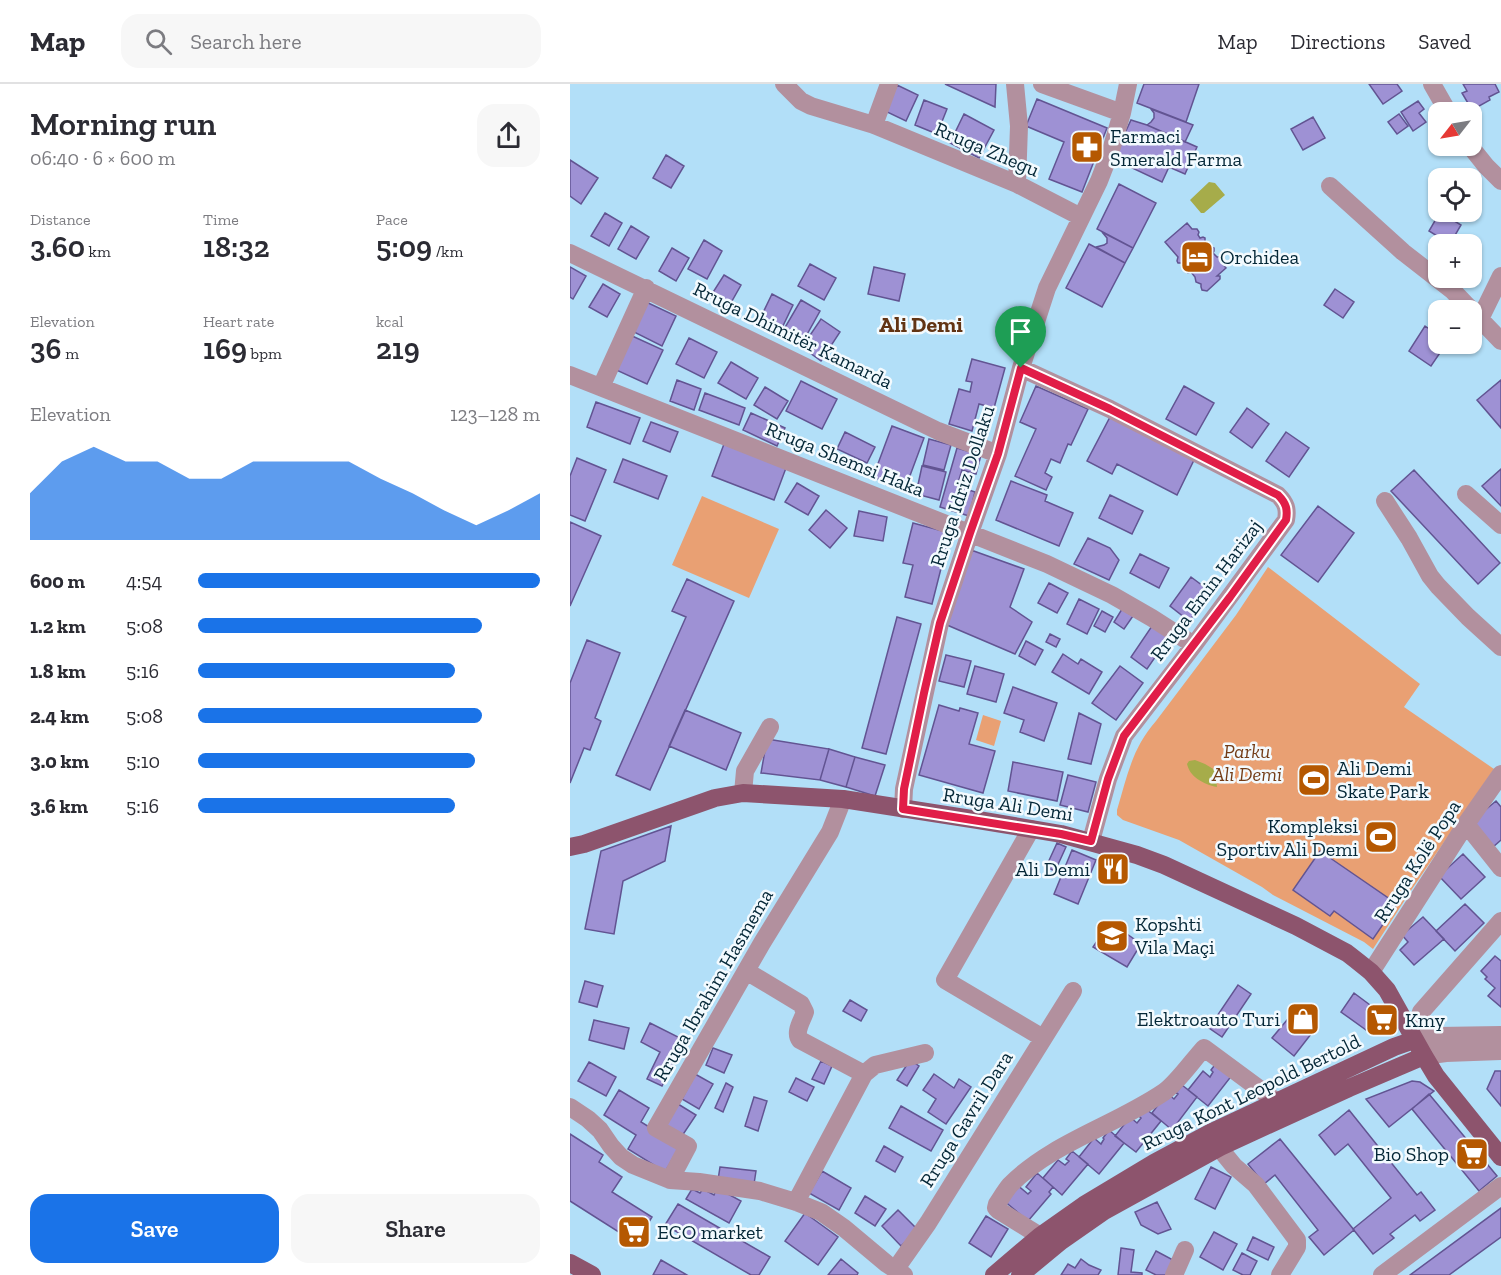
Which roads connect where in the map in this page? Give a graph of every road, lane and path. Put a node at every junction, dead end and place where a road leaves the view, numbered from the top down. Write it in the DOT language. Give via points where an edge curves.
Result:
graph roads {
  1 [pos="784,84"];
  2 [pos="889,84"];
  3 [pos="1015,84"];
  4 [pos="1042,84"];
  5 [pos="1128,84"];
  6 [pos="1432,84"];
  7 [pos="1442,102"];
  8 [pos="1122,112"];
  9 [pos="874,125"];
  10 [pos="1478,156"];
  11 [pos="1501,181"];
  12 [pos="1017,184"];
  13 [pos="1330,186"];
  14 [pos="1081,217"];
  15 [pos="570,253"];
  16 [pos="1501,276"];
  17 [pos="646,288"];
  18 [pos="1462,300"];
  19 [pos="1482,315"];
  20 [pos="1482,321"];
  21 [pos="1501,341"];
  22 [pos="1021,368"];
  23 [pos="570,375"];
  24 [pos="601,387"];
  25 [pos="998,454"];
  26 [pos="1466,494"];
  27 [pos="1385,501"];
  28 [pos="1501,525"];
  29 [pos="970,533"];
  30 [pos="1194,645"];
  31 [pos="1501,647"];
  32 [pos="770,727"];
  33 [pos="1501,774"];
  34 [pos="743,793"];
  35 [pos="843,799"];
  36 [pos="903,809"];
  37 [pos="1466,824"];
  38 [pos="1031,829"];
  39 [pos="1091,841"];
  40 [pos="570,847"];
  41 [pos="1501,868"];
  42 [pos="1501,921"];
  43 [pos="746,971"];
  44 [pos="1371,972"];
  45 [pos="1072,991"];
  46 [pos="1501,1035"];
  47 [pos="1043,1038"];
  48 [pos="1414,1040"];
  49 [pos="1501,1050"];
  50 [pos="925,1053"];
  51 [pos="1424,1056"];
  52 [pos="864,1074"];
  53 [pos="1276,1102"];
  54 [pos="570,1107"];
  55 [pos="1220,1147"];
  56 [pos="1501,1157"];
  57 [pos="670,1180"];
  58 [pos="1501,1186"];
  59 [pos="796,1202"];
  60 [pos="1040,1236"];
  61 [pos="1185,1250"];
  62 [pos="570,1263"];
  63 [pos="899,1272"];
  64 [pos="592,1275"];
  65 [pos="994,1275"];
  66 [pos="1020,1275"];
  67 [pos="1174,1275"];
  68 [pos="1280,1275"];
  69 [pos="1382,1275"];
  1 -- 9 [label="street, Rruga Zhegu" via="810,106"];
  2 -- 9 [label="street"];
  3 -- 12 [label="street" via="1019,126"];
  4 -- 8 [label="street"];
  5 -- 8 [label="street, Rruga Idriz Dollaku"];
  6 -- 7 [label="street"];
  8 -- 14 [label="street, Rruga Idriz Dollaku" via="1099,181"];
  9 -- 12 [label="street, Rruga Zhegu"];
  10 -- 11 [label="street"];
  12 -- 14 [label="street, Rruga Zhegu"];
  13 -- 18 [label="street"];
  14 -- 22 [label="street, Rruga Idriz Dollaku" via="1047,288"];
  15 -- 17 [label="street, Rruga Dhimitër Kamarda"];
  16 -- 19 [label="street"];
  17 -- 24 [label="street"];
  17 -- 25 [label="street, Rruga Dhimitër Kamarda" via="938,431"];
  20 -- 21 [label="street"];
  22 -- 25 [label="street, Rruga Idriz Dollaku"];
  22 -- 30 [label="street, Rruga Emin Harizaj" via="1125,416 1284,501 1286,520"];
  23 -- 24 [label="street, Rruga Shemsi Haka"];
  24 -- 29 [label="street, Rruga Shemsi Haka"];
  25 -- 29 [label="street, Rruga Idriz Dollaku"];
  26 -- 28 [label="street"];
  27 -- 31 [label="street" via="1434,581"];
  29 -- 30 [label="street, Rruga Shemsi Haka" via="1112,595"];
  29 -- 36 [label="street, Rruga Idriz Dollaku" via="939,631"];
  30 -- 39 [label="street, Rruga Emin Harizaj" via="1124,736"];
  32 -- 34 [label="street" via="745,771"];
  33 -- 37 [label="street, Rruga Kolë Popa"];
  34 -- 35 [label="main road, Rruga Ali Demi"];
  34 -- 40 [label="main road, Rruga Ali Demi" via="715,798"];
  35 -- 36 [label="main road, Rruga Ali Demi"];
  35 -- 43 [label="street, Rruga Ibrahim Hasmema" via="830,832"];
  36 -- 38 [label="main road, Rruga Ali Demi"];
  37 -- 41 [label="street"];
  37 -- 44 [label="street, Rruga Kolë Popa"];
  38 -- 39 [label="main road, Rruga Ali Demi"];
  38 -- 47 [label="street" via="945,980"];
  39 -- 44 [label="main road, Rruga Ali Demi" via="1164,865 1288,922 1347,953"];
  42 -- 48 [label="street" via="1421,1012"];
  43 -- 52 [label="street" via="801,1004 805,1012 797,1032 800,1040"];
  43 -- 57 [label="street, Rruga Ibrahim Hasmema" via="656,1128 688,1146"];
  44 -- 48 [label="main road, Rruga Ali Demi" via="1392,998"];
  45 -- 47 [label="street, Rruga Gavril Dara"];
  46 -- 48 [label="street"];
  47 -- 63 [label="street, Rruga Gavril Dara"];
  48 -- 51 [label="main road, Rruga Ali Demi"];
  48 -- 53 [label="main road, Rruga Kont Leopold Bertold"];
  49 -- 51 [label="street"];
  50 -- 52 [label="street" via="875,1065"];
  51 -- 55 [label="main road, Rruga Kont Leopold Bertold"];
  51 -- 56 [label="main road, Rruga Ali Demi"];
  52 -- 59 [label="street"];
  53 -- 60 [label="main road, Rruga Kont Leopold Bertold" via="1154,1163"];
  53 -- 60 [label="street" via="1204,1048 1166,1091 1075,1139 1009,1186 996,1208"];
  54 -- 57 [label="street" via="600,1130 621,1157"];
  55 -- 66 [label="main road, Rruga Kont Leopold Bertold" via="1104,1211"];
  55 -- 68 [label="street" via="1256,1185 1297,1240 1297,1247"];
  57 -- 59 [label="street" via="760,1191"];
  58 -- 69 [label="street"];
  59 -- 63 [label="street" via="821,1212"];
  60 -- 65 [label="main road, Rruga Kont Leopold Bertold"];
  61 -- 67 [label="street"];
  62 -- 64 [label="main road"];
}
